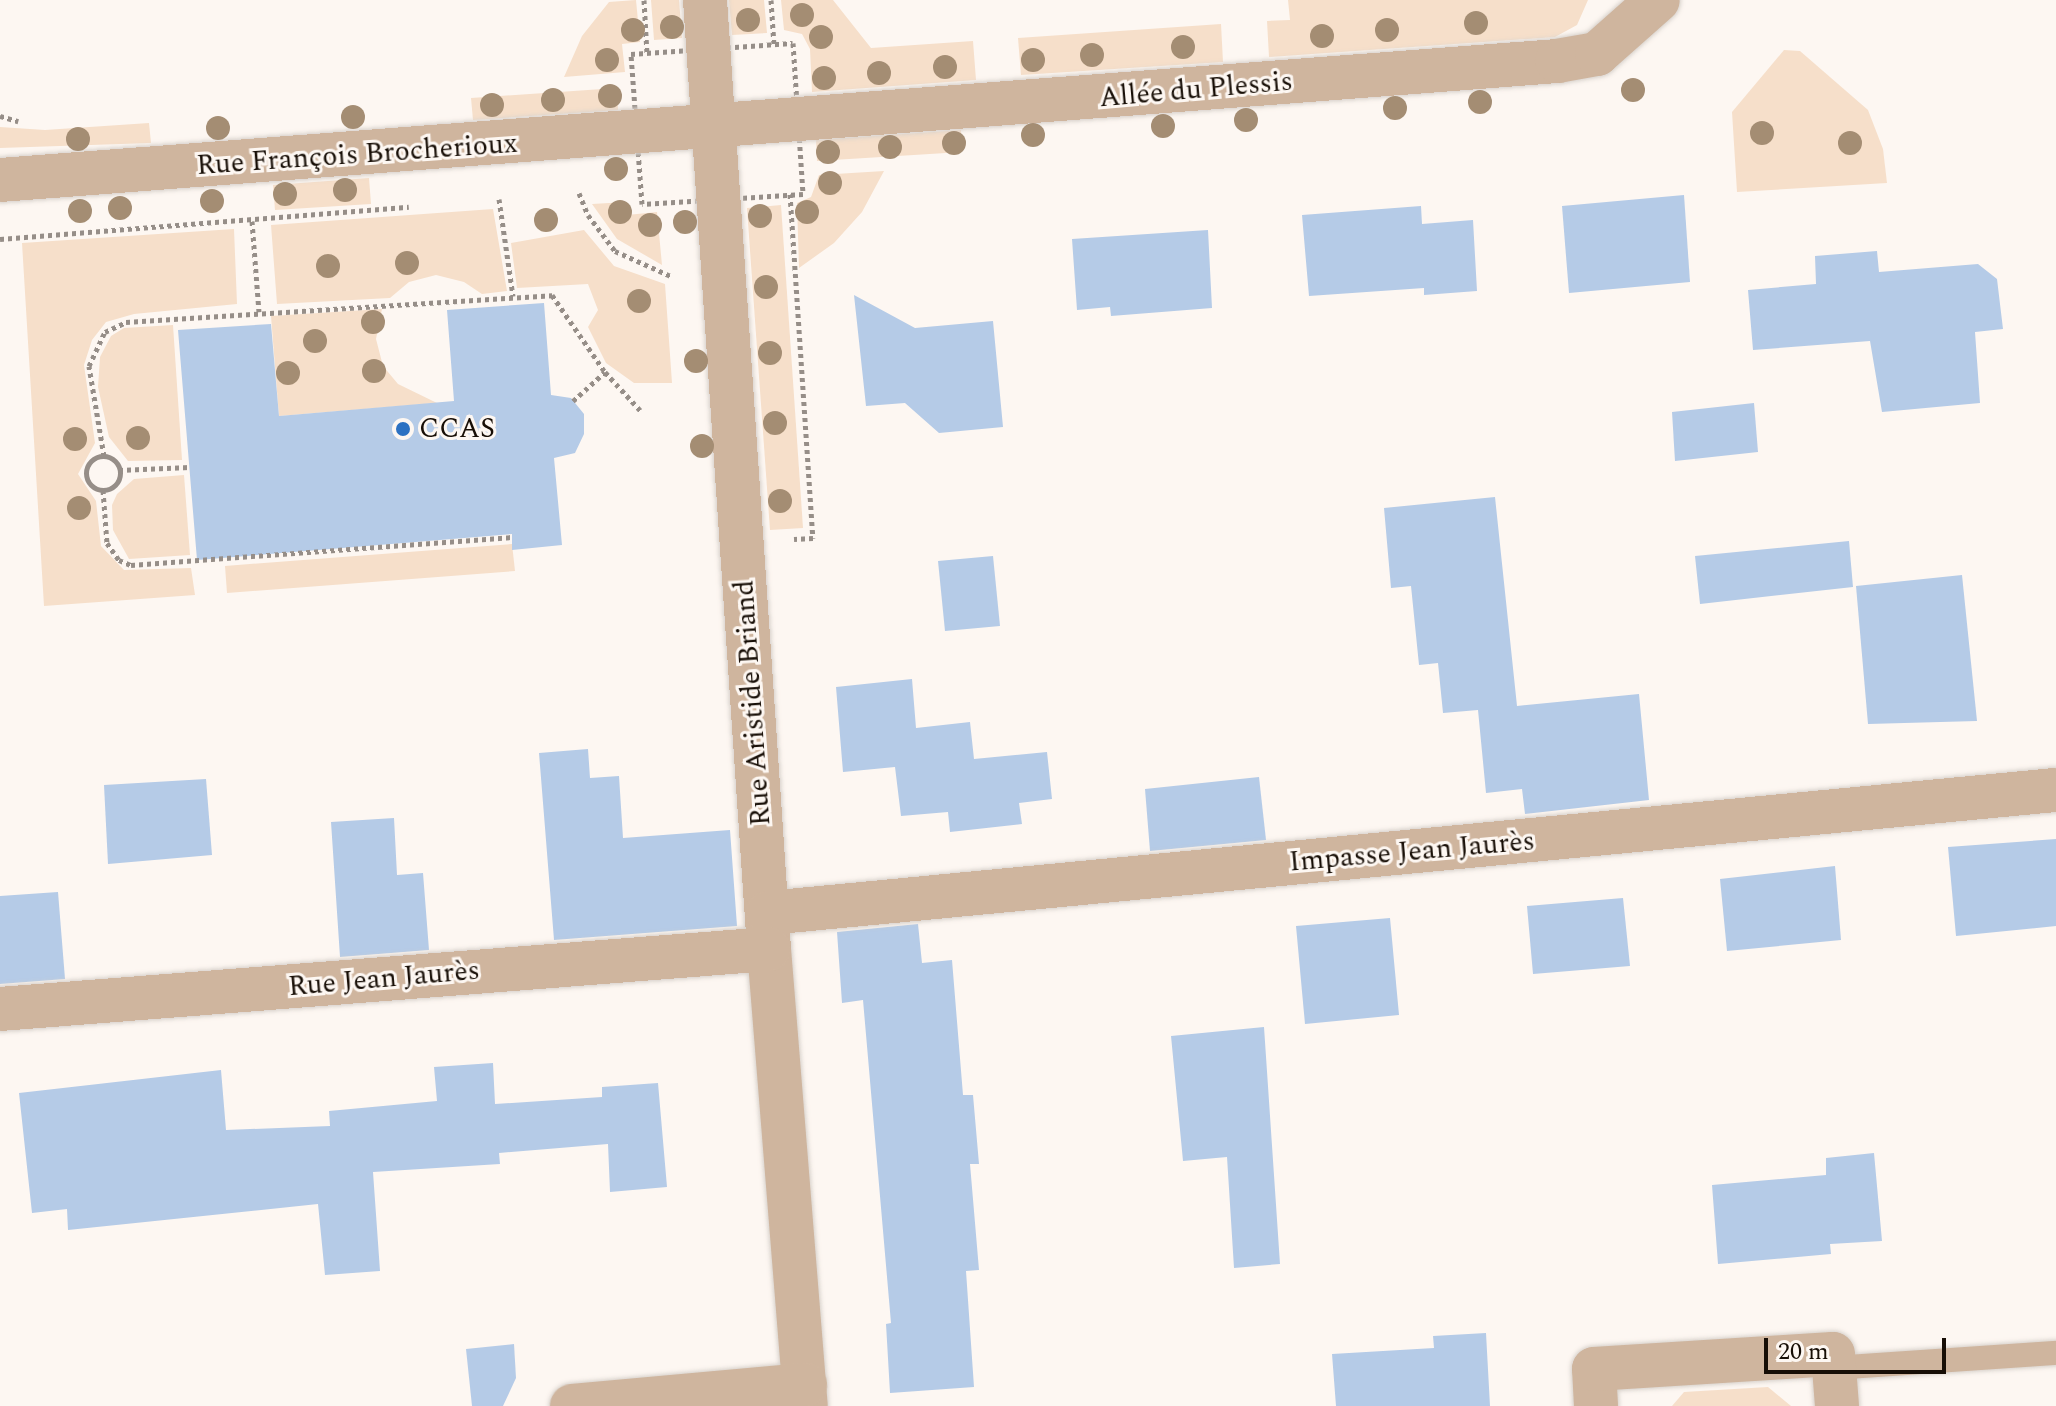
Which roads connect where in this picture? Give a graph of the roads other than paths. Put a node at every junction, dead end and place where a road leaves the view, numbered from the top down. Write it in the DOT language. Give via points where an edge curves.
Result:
graph roads {
  1 [pos="705,0"];
  2 [pos="1658,0"];
  3 [pos="713,127"];
  4 [pos="0,180"];
  5 [pos="2056,790"];
  6 [pos="768,931"];
  7 [pos="0,1009"];
  8 [pos="2056,1353"];
  9 [pos="1836,1387"];
  10 [pos="805,1396"];
  11 [pos="572,1406"];
  12 [pos="1596,1406"];
  1 -- 3 [label="street, Rue Aristide Briand"];
  2 -- 3 [label="street, Allée du Plessis" via="1597,54 1557,61"];
  3 -- 4 [label="street, Rue François Brocherioux"];
  3 -- 6 [label="street, Rue Aristide Briand"];
  5 -- 6 [label="street, Impasse Jean Jaurès"];
  6 -- 7 [label="street, Rue Jean Jaurès"];
  6 -- 10 [label="street, Rue Aristide Briand"];
  8 -- 9 [label="lane"];
  9 -- 12 [label="street" via="1833,1354 1594,1369"];
  10 -- 11 [label="street"];
}
